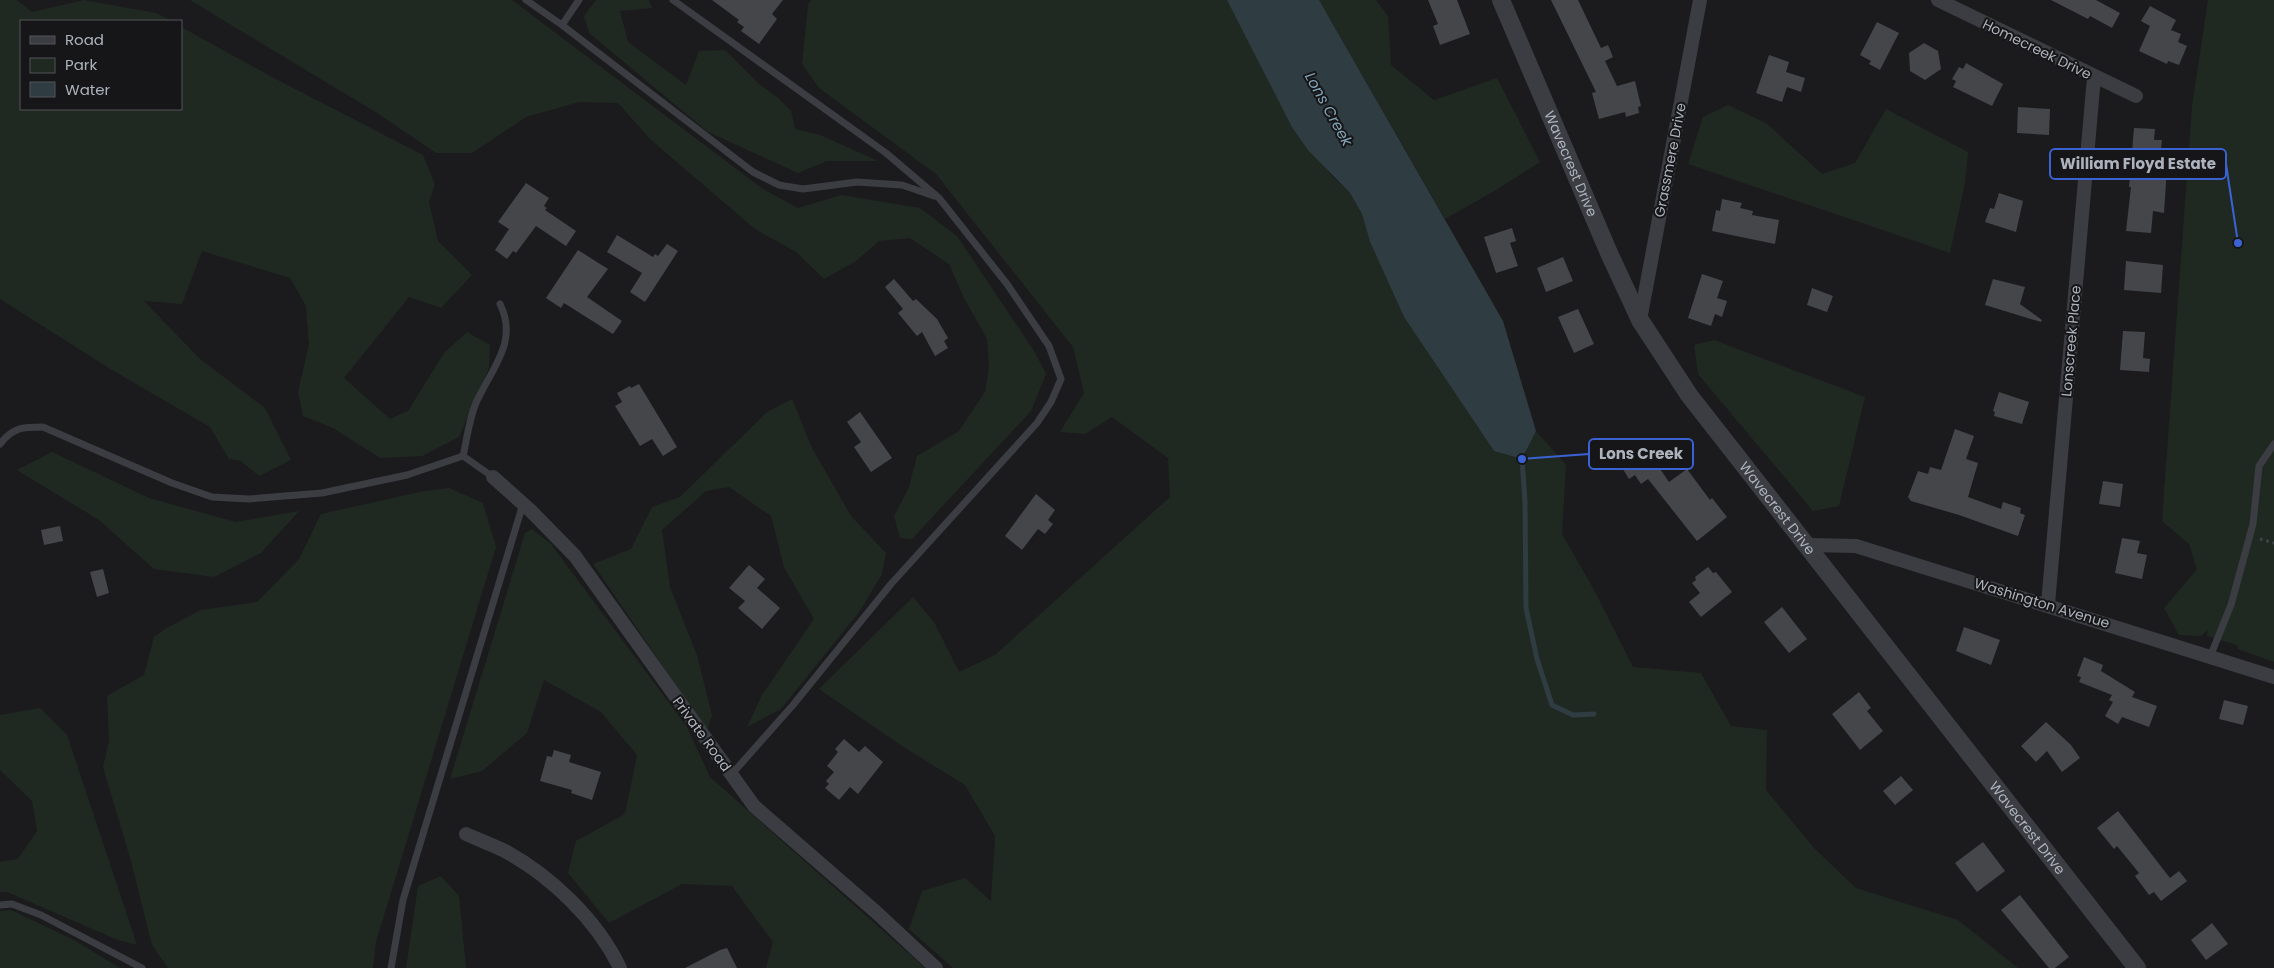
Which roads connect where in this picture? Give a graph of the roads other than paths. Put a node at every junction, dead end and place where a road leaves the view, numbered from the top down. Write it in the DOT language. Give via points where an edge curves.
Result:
graph roads {
  1 [pos="526,0"];
  2 [pos="580,0"];
  3 [pos="673,0"];
  4 [pos="1501,0"];
  5 [pos="1700,0"];
  6 [pos="1938,0"];
  7 [pos="562,25"];
  8 [pos="2094,77"];
  9 [pos="2136,96"];
  10 [pos="939,198"];
  11 [pos="500,304"];
  12 [pos="1640,320"];
  13 [pos="0,444"];
  14 [pos="2274,444"];
  15 [pos="463,456"];
  16 [pos="493,478"];
  17 [pos="523,504"];
  18 [pos="1808,545"];
  19 [pos="2048,604"];
  20 [pos="2210,656"];
  21 [pos="2274,677"];
  22 [pos="732,775"];
  23 [pos="466,834"];
  24 [pos="0,906"];
  25 [pos="2135,967"];
  26 [pos="142,968"];
  27 [pos="391,968"];
  28 [pos="620,968"];
  29 [pos="936,968"];
  1 -- 7 [label="lane"];
  2 -- 7 [label="lane"];
  3 -- 10 [label="lane" via="886,153"];
  4 -- 12 [label="street, Wavecrest Drive"];
  5 -- 12 [label="street, Grassmere Drive"];
  6 -- 8 [label="street, Homecreek Drive"];
  7 -- 10 [label="lane" via="753,172 779,185 803,189 858,182 902,185"];
  8 -- 9 [label="street, Homecreek Drive"];
  8 -- 19 [label="street, Lonscreek Place"];
  10 -- 22 [label="lane" via="1007,284 1049,346 1061,379 1037,423 891,584"];
  11 -- 15 [label="lane" via="508,334 475,405"];
  12 -- 18 [label="street, Wavecrest Drive" via="1689,395"];
  13 -- 15 [label="lane" via="7,434 23,427 43,427 180,486 212,497 249,499 332,491 407,475"];
  14 -- 20 [label="lane" via="2259,466 2253,524 2230,606"];
  15 -- 16 [label="lane"];
  16 -- 17 [label="street, Private Road"];
  17 -- 22 [label="street, Private Road" via="575,556"];
  17 -- 27 [label="lane" via="403,900"];
  18 -- 19 [label="street, Washington Avenue" via="1856,546"];
  18 -- 25 [label="street, Wavecrest Drive"];
  19 -- 20 [label="street, Washington Avenue"];
  20 -- 21 [label="street, Washington Avenue"];
  22 -- 29 [label="street, Private Road" via="754,806"];
  23 -- 28 [label="street" via="506,852 549,882 596,929"];
  24 -- 26 [label="lane" via="12,904 41,915"];
}
